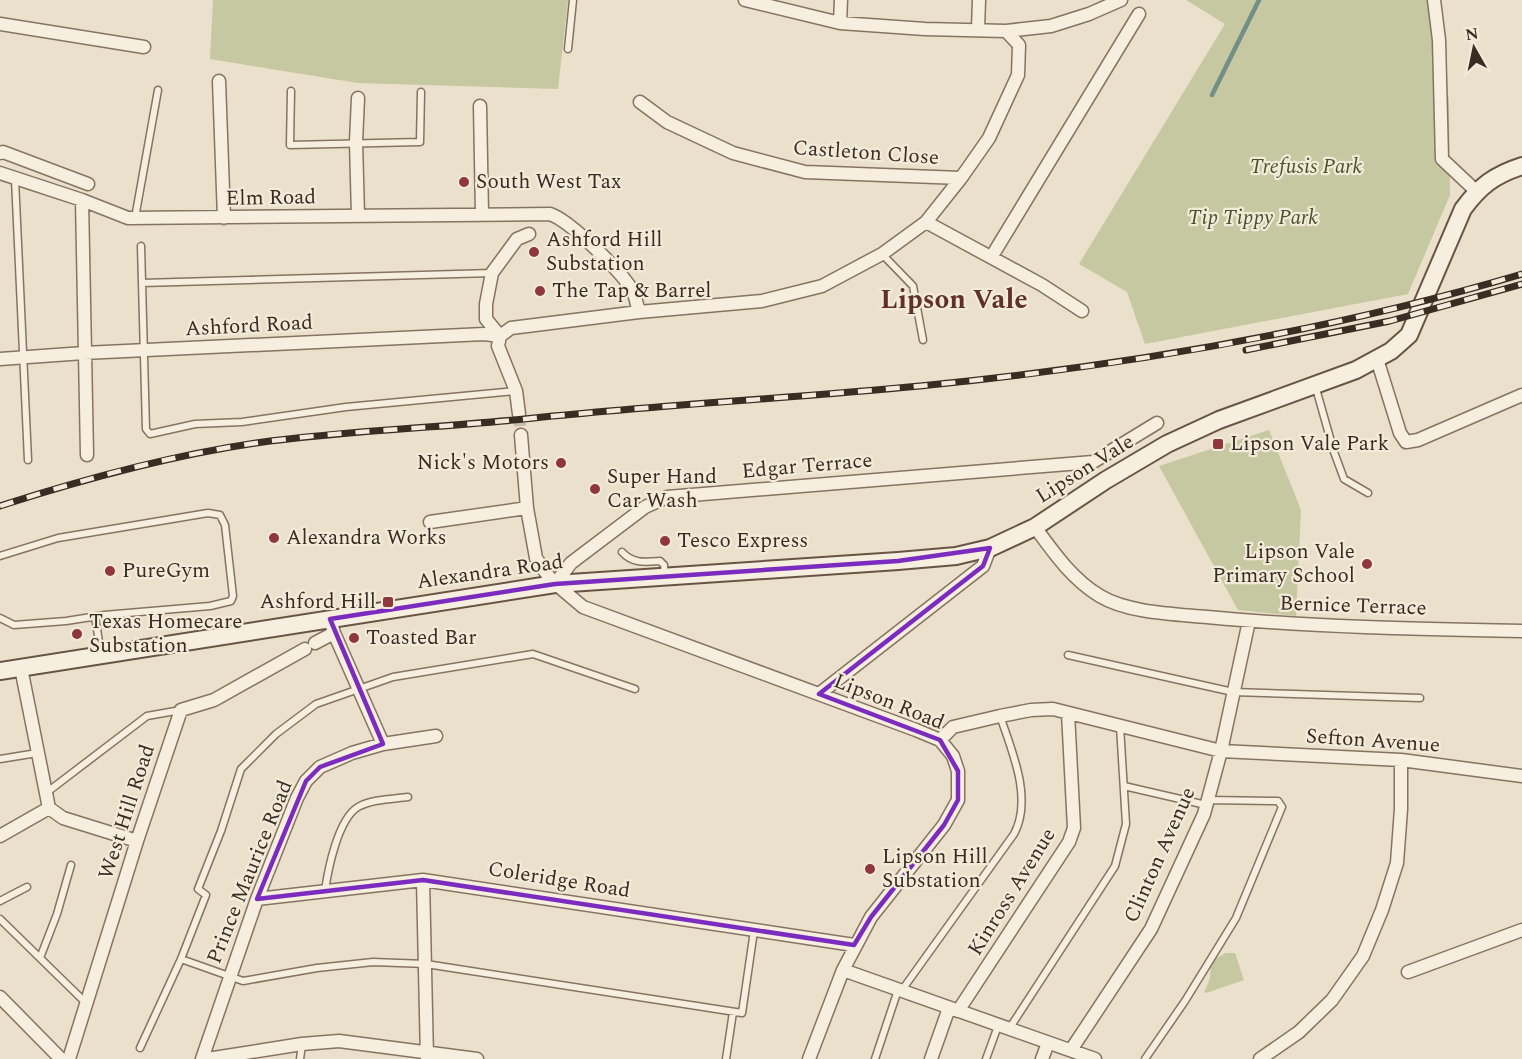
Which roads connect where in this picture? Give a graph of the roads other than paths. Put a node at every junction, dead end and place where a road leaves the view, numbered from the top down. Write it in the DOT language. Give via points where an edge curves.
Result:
graph roads {
  1 [pos="573,0"];
  2 [pos="745,0"];
  3 [pos="841,0"];
  4 [pos="979,0"];
  5 [pos="1121,0"];
  6 [pos="1434,0"];
  7 [pos="1139,14"];
  8 [pos="840,23"];
  9 [pos="0,24"];
  10 [pos="978,29"];
  11 [pos="1005,31"];
  12 [pos="144,47"];
  13 [pos="568,49"];
  14 [pos="219,81"];
  15 [pos="158,90"];
  16 [pos="291,91"];
  17 [pos="420,92"];
  18 [pos="358,98"];
  19 [pos="640,102"];
  20 [pos="480,106"];
  21 [pos="356,142"];
  22 [pos="0,153"];
  23 [pos="1522,166"];
  24 [pos="0,173"];
  25 [pos="15,178"];
  26 [pos="961,178"];
  27 [pos="88,184"];
  28 [pos="1476,191"];
  29 [pos="82,200"];
  30 [pos="482,214"];
  31 [pos="358,216"];
  32 [pos="135,218"];
  33 [pos="224,218"];
  34 [pos="926,222"];
  35 [pos="529,234"];
  36 [pos="141,246"];
  37 [pos="882,254"];
  38 [pos="992,256"];
  39 [pos="492,273"];
  40 [pos="142,283"];
  41 [pos="1082,311"];
  42 [pos="639,312"];
  43 [pos="500,336"];
  44 [pos="923,340"];
  45 [pos="143,350"];
  46 [pos="84,353"];
  47 [pos="22,357"];
  48 [pos="0,358"];
  49 [pos="1377,360"];
  50 [pos="1315,384"];
  51 [pos="516,391"];
  52 [pos="1522,395"];
  53 [pos="519,414"];
  54 [pos="1157,423"];
  55 [pos="520,435"];
  56 [pos="87,455"];
  57 [pos="28,460"];
  58 [pos="1093,462"];
  59 [pos="1106,480"];
  60 [pos="1368,493"];
  61 [pos="527,508"];
  62 [pos="430,522"];
  63 [pos="1035,527"];
  64 [pos="990,549"];
  65 [pos="622,552"];
  66 [pos="0,556"];
  67 [pos="665,577"];
  68 [pos="555,584"];
  69 [pos="95,617"];
  70 [pos="0,618"];
  71 [pos="1250,621"];
  72 [pos="332,626"];
  73 [pos="1522,631"];
  74 [pos="101,655"];
  75 [pos="1068,655"];
  76 [pos="21,668"];
  77 [pos="0,671"];
  78 [pos="359,689"];
  79 [pos="635,689"];
  80 [pos="1233,692"];
  81 [pos="819,694"];
  82 [pos="1420,698"];
  83 [pos="181,710"];
  84 [pos="1068,713"];
  85 [pos="1000,716"];
  86 [pos="1120,726"];
  87 [pos="436,736"];
  88 [pos="940,740"];
  89 [pos="382,744"];
  90 [pos="1221,751"];
  91 [pos="38,753"];
  92 [pos="0,759"];
  93 [pos="1401,760"];
  94 [pos="1522,776"];
  95 [pos="1124,786"];
  96 [pos="46,793"];
  97 [pos="408,797"];
  98 [pos="1207,803"];
  99 [pos="49,808"];
  100 [pos="0,836"];
  101 [pos="137,841"];
  102 [pos="71,865"];
  103 [pos="423,880"];
  104 [pos="27,887"];
  105 [pos="325,891"];
  106 [pos="256,900"];
  107 [pos="0,901"];
  108 [pos="0,920"];
  109 [pos="1522,930"];
  110 [pos="754,931"];
  111 [pos="855,945"];
  112 [pos="40,958"];
  113 [pos="181,959"];
  114 [pos="426,964"];
  115 [pos="843,969"];
  116 [pos="1408,972"];
  117 [pos="229,976"];
  118 [pos="900,990"];
  119 [pos="0,998"];
  120 [pos="87,1005"];
  121 [pos="954,1010"];
  122 [pos="733,1012"];
  123 [pos="1003,1028"];
  124 [pos="1048,1043"];
  125 [pos="302,1044"];
  126 [pos="140,1048"];
  127 [pos="1071,1050"];
  128 [pos="427,1055"];
  129 [pos="61,1059"];
  130 [pos="69,1059"];
  131 [pos="202,1059"];
  132 [pos="207,1059"];
  133 [pos="300,1059"];
  134 [pos="477,1059"];
  135 [pos="726,1059"];
  136 [pos="809,1059"];
  137 [pos="875,1059"];
  138 [pos="931,1059"];
  139 [pos="986,1059"];
  140 [pos="1042,1059"];
  141 [pos="1095,1059"];
  142 [pos="1145,1059"];
  143 [pos="1260,1059"];
  1 -- 13 [label="lane"];
  2 -- 8 [label="street"];
  3 -- 8 [label="street"];
  4 -- 10 [label="street"];
  5 -- 11 [label="street" via="1051,26"];
  6 -- 28 [label="street" via="1442,159"];
  7 -- 38 [label="street"];
  8 -- 10 [label="street"];
  9 -- 12 [label="street"];
  10 -- 11 [label="street"];
  11 -- 26 [label="street" via="1019,45 1018,75 989,138"];
  14 -- 33 [label="street"];
  15 -- 32 [label="lane"];
  16 -- 21 [label="lane" via="290,145"];
  17 -- 21 [label="lane" via="420,142"];
  18 -- 21 [label="street"];
  19 -- 26 [label="street, Castleton Close" via="668,122 733,153 805,172"];
  20 -- 30 [label="street"];
  21 -- 31 [label="street"];
  22 -- 27 [label="street"];
  23 -- 28 [label="main road" via="1490,179"];
  24 -- 25 [label="street, Elm Road"];
  25 -- 29 [label="street, Elm Road"];
  25 -- 47 [label="lane"];
  26 -- 34 [label="street"];
  28 -- 49 [label="main road, Lipson Vale" via="1463,209 1409,335"];
  29 -- 32 [label="street, Elm Road"];
  29 -- 46 [label="street"];
  30 -- 31 [label="street, Elm Road"];
  30 -- 42 [label="street, Elm Road" via="550,214 562,219 627,283"];
  31 -- 33 [label="street, Elm Road"];
  32 -- 33 [label="street, Elm Road"];
  34 -- 37 [label="street"];
  34 -- 38 [label="street"];
  35 -- 39 [label="street" via="517,239"];
  36 -- 40 [label="lane"];
  37 -- 42 [label="street" via="822,286 762,302"];
  37 -- 44 [label="lane" via="913,286"];
  38 -- 41 [label="street"];
  39 -- 40 [label="lane"];
  39 -- 43 [label="street" via="486,319"];
  40 -- 45 [label="lane"];
  42 -- 43 [label="street" via="511,328"];
  43 -- 45 [label="street, Ashford Road" via="472,334"];
  43 -- 51 [label="street" via="498,346"];
  45 -- 46 [label="street, Ashford Road"];
  45 -- 51 [label="lane" via="146,429 150,434 195,424"];
  46 -- 47 [label="street, Ashford Road"];
  46 -- 56 [label="street"];
  47 -- 48 [label="street, Ashford Road"];
  47 -- 57 [label="lane"];
  49 -- 50 [label="main road, Lipson Vale"];
  49 -- 52 [label="street" via="1406,442"];
  50 -- 59 [label="main road, Lipson Vale" via="1219,420 1167,444"];
  50 -- 60 [label="lane" via="1344,479"];
  51 -- 53 [label="street"];
  54 -- 58 [label="street, Edgar Terrace"];
  55 -- 61 [label="street"];
  58 -- 59 [label="street"];
  58 -- 68 [label="street, Edgar Terrace" via="667,497 645,507 571,563"];
  59 -- 63 [label="main road, Lipson Vale"];
  61 -- 62 [label="street"];
  61 -- 68 [label="street" via="536,558"];
  63 -- 64 [label="main road, Lipson Vale"];
  63 -- 71 [label="street, Bernice Terrace" via="1060,562 1102,597 1155,612"];
  64 -- 67 [label="main road, Alexandra Road" via="956,556"];
  64 -- 81 [label="street, Lipson Vale" via="982,566"];
  65 -- 67 [label="lane" via="637,562 660,561"];
  66 -- 69 [label="lane" via="58,538 220,514 225,525 231,601"];
  67 -- 68 [label="main road, Alexandra Road"];
  68 -- 72 [label="main road, Alexandra Road"];
  68 -- 81 [label="street, Lipson Road" via="583,607"];
  69 -- 70 [label="lane" via="14,625"];
  69 -- 74 [label="lane"];
  71 -- 73 [label="street, Bernice Terrace"];
  71 -- 80 [label="street, Clinton Avenue"];
  72 -- 74 [label="main road, Alexandra Road"];
  72 -- 78 [label="street"];
  72 -- 83 [label="street" via="310,646 214,700"];
  74 -- 76 [label="main road, Alexandra Road"];
  75 -- 80 [label="lane"];
  76 -- 77 [label="main road, Alexandra Road"];
  76 -- 91 [label="street"];
  78 -- 79 [label="lane" via="393,677 533,654"];
  78 -- 89 [label="street"];
  78 -- 113 [label="lane" via="316,704 276,734 241,769 198,889 206,896"];
  80 -- 82 [label="lane"];
  80 -- 90 [label="street, Clinton Avenue"];
  81 -- 88 [label="street, Lipson Road"];
  83 -- 96 [label="lane" via="147,716"];
  83 -- 101 [label="street, West Hill Road"];
  84 -- 85 [label="street, Sefton Avenue" via="1053,709"];
  84 -- 86 [label="street, Sefton Avenue"];
  84 -- 121 [label="street, Kinross Avenue" via="1074,828 1069,842"];
  85 -- 88 [label="street, Sefton Avenue" via="953,727"];
  85 -- 118 [label="lane" via="1018,772 1020,824"];
  86 -- 90 [label="street, Sefton Avenue"];
  86 -- 95 [label="lane"];
  87 -- 89 [label="street, Prince Maurice Road"];
  88 -- 111 [label="street, Lipson Road" via="953,756 958,771 958,800 944,825 871,917"];
  89 -- 106 [label="street, Prince Maurice Road" via="320,767 306,781"];
  90 -- 93 [label="street, Sefton Avenue"];
  90 -- 98 [label="street, Clinton Avenue"];
  91 -- 92 [label="lane"];
  91 -- 96 [label="street"];
  93 -- 94 [label="street, Sefton Avenue"];
  93 -- 143 [label="street" via="1397,863 1363,956 1332,1000 1301,1030"];
  95 -- 98 [label="lane"];
  95 -- 123 [label="lane" via="1126,824 1115,866"];
  96 -- 99 [label="street"];
  97 -- 105 [label="lane" via="359,806 346,818"];
  98 -- 127 [label="street, Clinton Avenue" via="1151,929"];
  98 -- 142 [label="lane" via="1278,801 1282,807 1236,918"];
  99 -- 100 [label="street"];
  99 -- 101 [label="street" via="63,818"];
  101 -- 120 [label="street, West Hill Road"];
  102 -- 112 [label="lane"];
  103 -- 105 [label="street, Coleridge Road"];
  103 -- 110 [label="street, Coleridge Road"];
  103 -- 114 [label="street"];
  104 -- 107 [label="lane"];
  105 -- 106 [label="street, Coleridge Road"];
  106 -- 117 [label="street, Prince Maurice Road"];
  108 -- 112 [label="lane"];
  109 -- 116 [label="street"];
  110 -- 111 [label="street, Coleridge Road"];
  110 -- 122 [label="lane" via="742,1013"];
  111 -- 115 [label="street, Lipson Road"];
  112 -- 120 [label="lane"];
  113 -- 117 [label="lane"];
  113 -- 126 [label="lane"];
  114 -- 117 [label="lane" via="374,962 243,981"];
  114 -- 122 [label="lane"];
  114 -- 128 [label="street"];
  115 -- 118 [label="street"];
  115 -- 136 [label="street, Lipson Road"];
  117 -- 131 [label="street, Prince Maurice Road"];
  118 -- 121 [label="street"];
  118 -- 137 [label="lane"];
  119 -- 129 [label="street"];
  120 -- 130 [label="street, West Hill Road"];
  121 -- 123 [label="street"];
  121 -- 138 [label="street, Kinross Avenue"];
  122 -- 135 [label="lane"];
  123 -- 124 [label="street"];
  123 -- 139 [label="lane"];
  124 -- 127 [label="street"];
  124 -- 140 [label="street"];
  125 -- 128 [label="street" via="339,1041"];
  125 -- 132 [label="street"];
  125 -- 133 [label="lane"];
  127 -- 141 [label="street"];
  128 -- 134 [label="street"];
}
